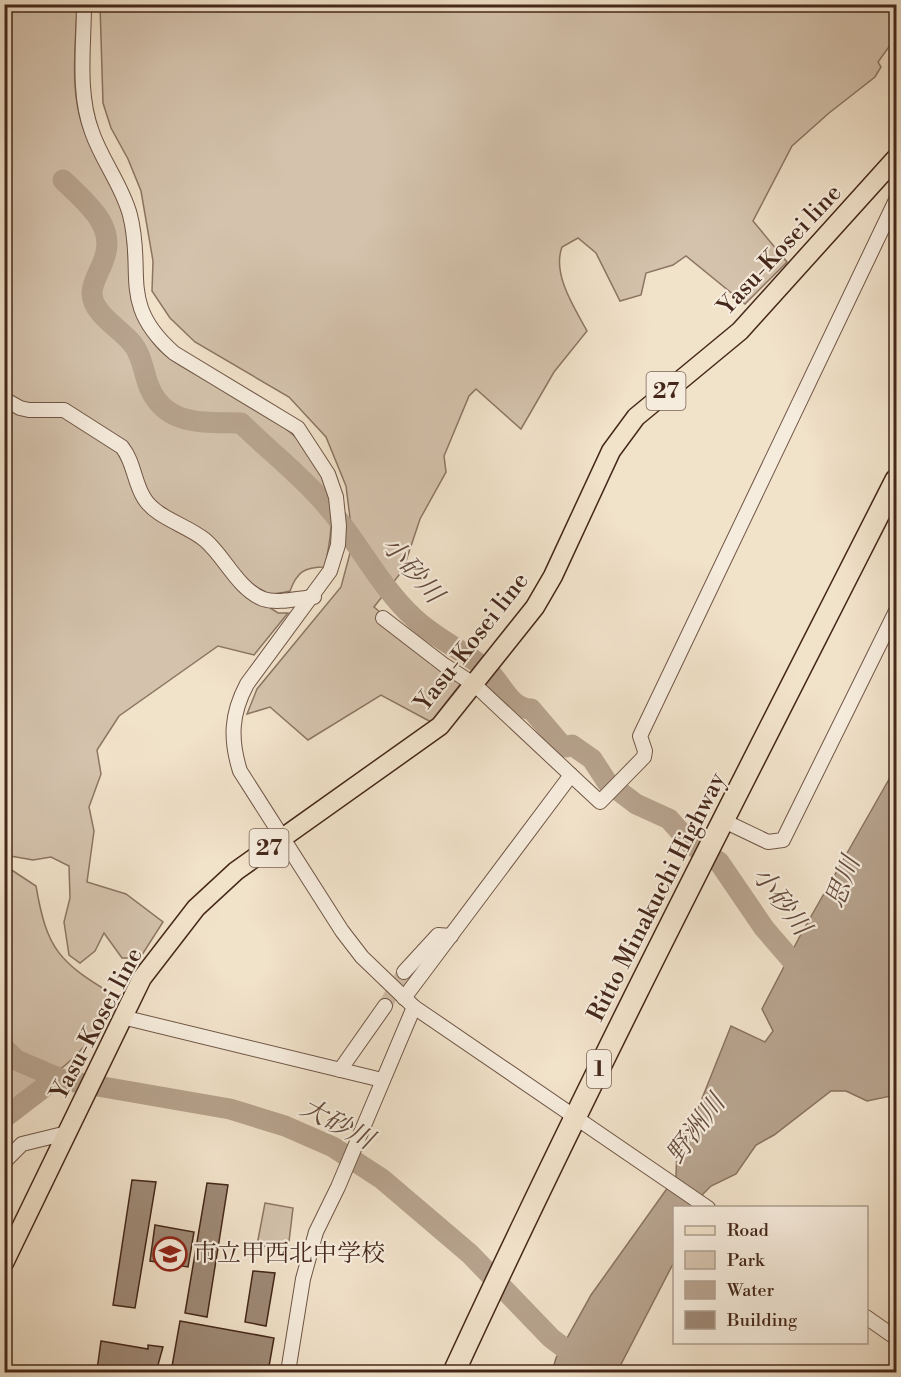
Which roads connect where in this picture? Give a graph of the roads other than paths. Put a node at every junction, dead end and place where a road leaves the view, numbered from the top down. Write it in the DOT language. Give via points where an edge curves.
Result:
graph roads {
  1 [pos="84,4"];
  2 [pos="897,158"];
  3 [pos="897,200"];
  4 [pos="4,399"];
  5 [pos="897,480"];
  6 [pos="314,597"];
  7 [pos="897,611"];
  8 [pos="383,618"];
  9 [pos="483,674"];
  10 [pos="571,775"];
  11 [pos="724,821"];
  12 [pos="283,838"];
  13 [pos="451,936"];
  14 [pos="404,972"];
  15 [pos="409,1003"];
  16 [pos="385,1006"];
  17 [pos="122,1017"];
  18 [pos="340,1070"];
  19 [pos="382,1080"];
  20 [pos="576,1116"];
  21 [pos="67,1133"];
  22 [pos="4,1161"];
  23 [pos="705,1206"];
  24 [pos="7,1257"];
  25 [pos="868,1318"];
  26 [pos="897,1338"];
  27 [pos="288,1372"];
  28 [pos="454,1372"];
  1 -- 6 [label="street" via="83,97 91,132 128,209 134,244 135,292 143,314 162,343 174,353 298,428 328,474 336,497 338,545 330,571"];
  2 -- 9 [label="main road, Yasu-Kosei line / 27" via="740,331 636,417 611,451 536,608"];
  3 -- 10 [label="street" via="640,736 645,754 600,802"];
  4 -- 6 [label="street" via="20,408 64,410 122,447 151,507 207,542 252,592 271,600"];
  5 -- 11 [label="highway, Ritto Minakuchi Highway / 1"];
  6 -- 12 [label="street" via="247,684 233,718 232,748 240,771"];
  7 -- 11 [label="street" via="783,840 768,842"];
  8 -- 9 [label="street" via="444,665"];
  9 -- 10 [label="street"];
  9 -- 12 [label="main road, Yasu-Kosei line / 27" via="440,726"];
  10 -- 13 [label="street"];
  11 -- 20 [label="highway, Ritto Minakuchi Highway / 1"];
  12 -- 15 [label="street" via="342,931 362,957"];
  12 -- 17 [label="main road, Yasu-Kosei line / 27" via="236,871 196,908 142,978"];
  13 -- 14 [label="street" via="438,935"];
  13 -- 15 [label="street"];
  15 -- 19 [label="street"];
  15 -- 20 [label="street"];
  16 -- 18 [label="street"];
  17 -- 18 [label="street"];
  17 -- 21 [label="main road, Yasu-Kosei line / 27"];
  18 -- 19 [label="street"];
  19 -- 27 [label="street" via="316,1232 303,1279"];
  20 -- 23 [label="street"];
  20 -- 28 [label="highway, Ritto Minakuchi Highway / 1"];
  21 -- 22 [label="street" via="22,1144"];
  21 -- 24 [label="main road, Yasu-Kosei line / 27"];
  25 -- 26 [label="street"];
}
